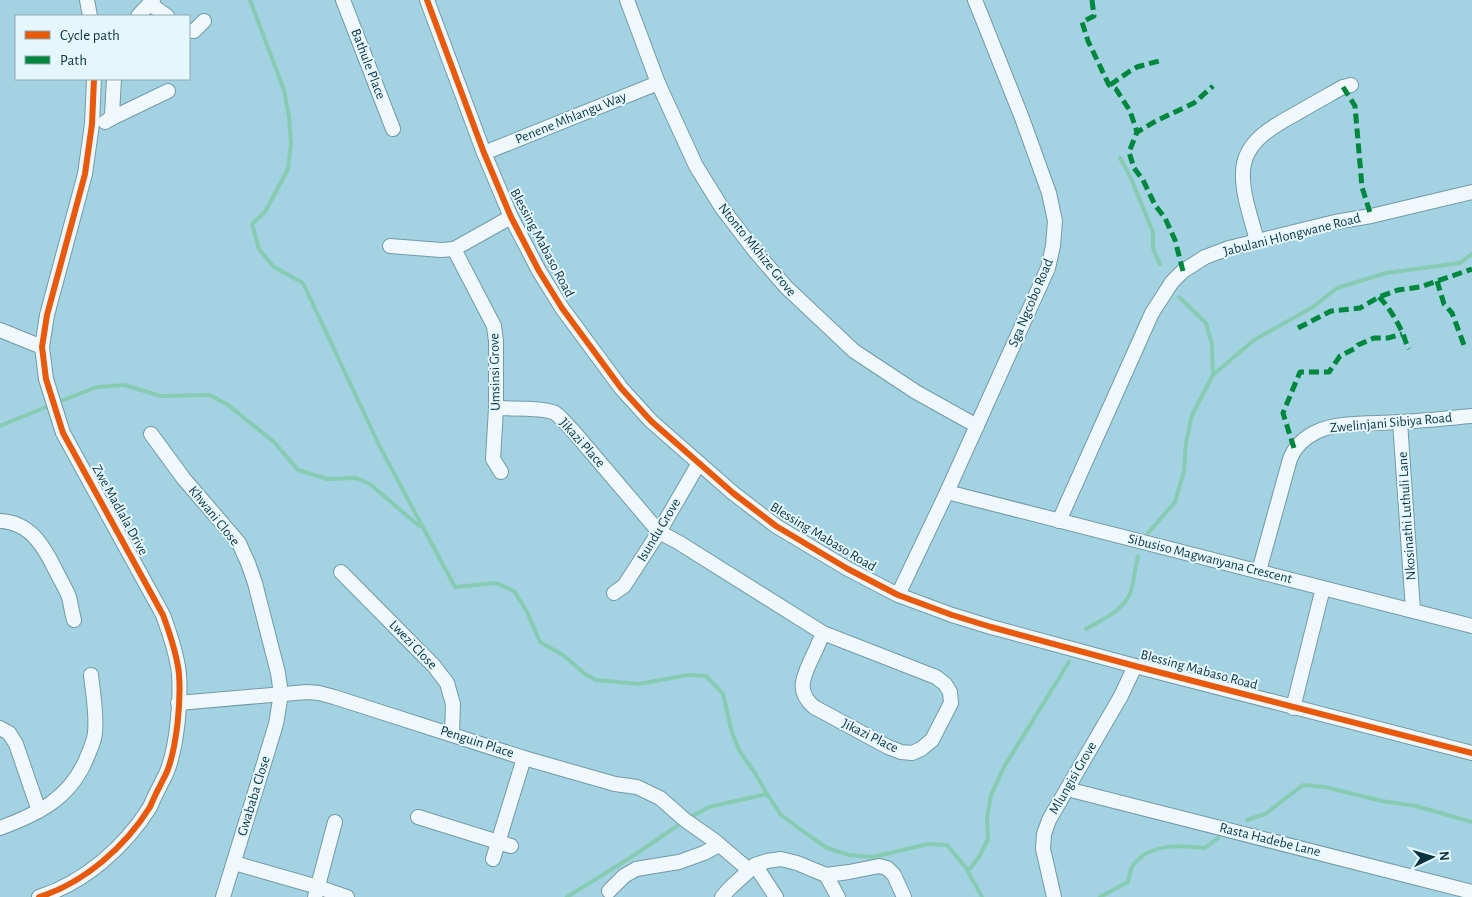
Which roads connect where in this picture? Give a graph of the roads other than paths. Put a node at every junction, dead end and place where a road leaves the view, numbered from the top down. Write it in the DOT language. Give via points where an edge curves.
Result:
graph roads {
  1 [pos="87,0"];
  2 [pos="343,0"];
  3 [pos="427,0"];
  4 [pos="627,0"];
  5 [pos="975,0"];
  6 [pos="151,2"];
  7 [pos="90,15"];
  8 [pos="139,15"];
  9 [pos="166,15"];
  10 [pos="204,21"];
  11 [pos="190,31"];
  12 [pos="94,80"];
  13 [pos="114,80"];
  14 [pos="658,83"];
  15 [pos="1351,85"];
  16 [pos="168,91"];
  17 [pos="110,119"];
  18 [pos="92,124"];
  19 [pos="393,129"];
  20 [pos="484,153"];
  21 [pos="1472,192"];
  22 [pos="511,217"];
  23 [pos="1256,241"];
  24 [pos="390,246"];
  25 [pos="454,249"];
  26 [pos="0,330"];
  27 [pos="42,347"];
  28 [pos="496,408"];
  29 [pos="1472,416"];
  30 [pos="1400,422"];
  31 [pos="977,426"];
  32 [pos="151,434"];
  33 [pos="699,463"];
  34 [pos="501,472"];
  35 [pos="947,492"];
  36 [pos="0,521"];
  37 [pos="1060,521"];
  38 [pos="659,532"];
  39 [pos="1260,571"];
  40 [pos="342,572"];
  41 [pos="1322,588"];
  42 [pos="614,594"];
  43 [pos="898,595"];
  44 [pos="1413,610"];
  45 [pos="74,620"];
  46 [pos="1472,626"];
  47 [pos="823,633"];
  48 [pos="1135,666"];
  49 [pos="91,675"];
  50 [pos="281,694"];
  51 [pos="178,703"];
  52 [pos="1293,708"];
  53 [pos="0,728"];
  54 [pos="452,734"];
  55 [pos="1472,753"];
  56 [pos="524,758"];
  57 [pos="1068,789"];
  58 [pos="39,811"];
  59 [pos="418,816"];
  60 [pos="335,822"];
  61 [pos="0,828"];
  62 [pos="498,841"];
  63 [pos="719,845"];
  64 [pos="511,846"];
  65 [pos="493,859"];
  66 [pos="234,863"];
  67 [pos="752,868"];
  68 [pos="826,875"];
  69 [pos="609,891"];
  70 [pos="316,892"];
  71 [pos="1472,892"];
  72 [pos="39,897"];
  73 [pos="223,897"];
  74 [pos="347,897"];
  75 [pos="722,897"];
  76 [pos="776,897"];
  77 [pos="838,897"];
  78 [pos="904,897"];
  79 [pos="1054,897"];
  1 -- 7 [label="street"];
  2 -- 19 [label="street, Bathule Place"];
  3 -- 20 [label="street, Blessing Mabaso Road"];
  4 -- 14 [label="street, Ntonto Mkhize Grove"];
  5 -- 31 [label="street, Sga Ngcobo Road" via="1029,137 1049,193 1055,221 1048,268"];
  6 -- 8 [label="street"];
  6 -- 9 [label="street"];
  10 -- 11 [label="street"];
  12 -- 18 [label="street, Zwe Madlala Drive"];
  13 -- 17 [label="street"];
  14 -- 20 [label="street, Penene Mhlangu Way"];
  14 -- 31 [label="street, Ntonto Mkhize Grove" via="696,166 722,208 786,287 854,350 916,392"];
  15 -- 23 [label="street" via="1269,128 1255,142 1242,172"];
  16 -- 17 [label="street"];
  17 -- 18 [label="street"];
  18 -- 27 [label="street, Zwe Madlala Drive" via="85,174 47,315"];
  20 -- 22 [label="street, Blessing Mabaso Road"];
  21 -- 23 [label="street, Jabulani Hlongwane Road"];
  22 -- 25 [label="street"];
  22 -- 33 [label="street, Blessing Mabaso Road" via="557,301 621,388 651,421"];
  23 -- 37 [label="street, Jabulani Hlongwane Road" via="1205,258 1172,282 1152,313"];
  24 -- 25 [label="street"];
  25 -- 28 [label="street, Umsinsi Grove" via="494,326"];
  26 -- 27 [label="street"];
  27 -- 51 [label="street, Zwe Madlala Drive" via="46,379 64,433 164,615 178,674"];
  28 -- 34 [label="street, Umsinsi Grove" via="493,459"];
  28 -- 38 [label="street, Jikazi Place" via="553,412"];
  29 -- 30 [label="street, Zwelinjani Sibiya Road"];
  30 -- 39 [label="street, Zwelinjani Sibiya Road" via="1331,428 1317,432 1294,448"];
  30 -- 44 [label="street, Nkosinathi Luthuli Lane"];
  31 -- 35 [label="street, Sga Ngcobo Road"];
  32 -- 50 [label="street, Khwani Close" via="184,479 239,543 255,583"];
  33 -- 38 [label="street, Isundu Grove"];
  33 -- 43 [label="street, Blessing Mabaso Road" via="776,526"];
  35 -- 37 [label="street, Sibusiso Magwanyana Crescent"];
  35 -- 43 [label="street, Sga Ngcobo Road"];
  36 -- 45 [label="street" via="14,524 38,540 68,596"];
  37 -- 39 [label="street, Sibusiso Magwanyana Crescent"];
  38 -- 42 [label="street, Isundu Grove" via="624,586"];
  38 -- 47 [label="street, Jikazi Place"];
  39 -- 41 [label="street, Sibusiso Magwanyana Crescent"];
  40 -- 54 [label="street, Lwezi Close" via="447,683 453,704"];
  41 -- 44 [label="street, Sibusiso Magwanyana Crescent"];
  41 -- 52 [label="street"];
  43 -- 48 [label="street, Blessing Mabaso Road" via="991,627"];
  44 -- 46 [label="street, Sibusiso Magwanyana Crescent"];
  47 -- 47 [label="street, Jikazi Place" via="803,678 806,700 901,752 912,753 932,740 951,703 945,684 936,677"];
  48 -- 52 [label="street, Blessing Mabaso Road"];
  48 -- 57 [label="street, Mlungisi Grove"];
  49 -- 58 [label="street" via="96,713 90,752 71,785 59,798"];
  50 -- 51 [label="street, Penguin Place"];
  50 -- 54 [label="street, Penguin Place" via="307,692 326,695"];
  50 -- 66 [label="street, Gwababa Close" via="272,741"];
  51 -- 72 [label="street, Zwe Madlala Drive" via="176,736 168,769 150,807 130,834 104,859 79,879"];
  52 -- 55 [label="street, Blessing Mabaso Road"];
  53 -- 58 [label="street" via="9,733 16,744"];
  54 -- 56 [label="street, Penguin Place"];
  56 -- 62 [label="street"];
  56 -- 63 [label="street, Penguin Place" via="615,784 638,787 660,798"];
  57 -- 71 [label="street, Rasta Hadebe Lane"];
  57 -- 79 [label="street, Mlungisi Grove" via="1044,834 1043,850"];
  58 -- 61 [label="street"];
  59 -- 62 [label="street"];
  60 -- 70 [label="street"];
  62 -- 64 [label="street"];
  62 -- 65 [label="street"];
  63 -- 67 [label="street, Penguin Place"];
  63 -- 69 [label="street" via="679,862 636,870 624,876"];
  66 -- 70 [label="street"];
  66 -- 73 [label="street, Gwababa Close"];
  67 -- 68 [label="street" via="781,859"];
  67 -- 75 [label="street"];
  67 -- 76 [label="street, Penguin Place"];
  68 -- 77 [label="street"];
  68 -- 78 [label="street" via="879,866 888,868"];
  70 -- 74 [label="street"];
}
